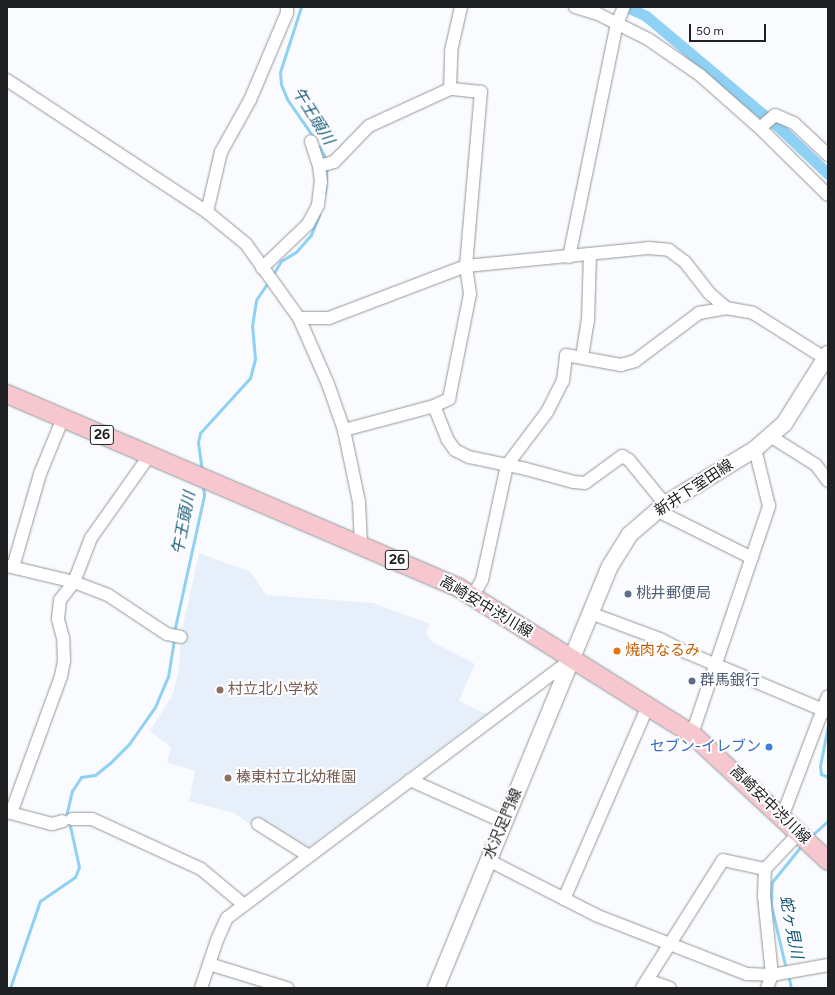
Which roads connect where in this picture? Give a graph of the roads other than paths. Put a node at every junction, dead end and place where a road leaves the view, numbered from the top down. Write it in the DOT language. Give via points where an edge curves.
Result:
graph roads {
  1 [pos="287,7"];
  2 [pos="461,7"];
  3 [pos="575,7"];
  4 [pos="624,7"];
  5 [pos="617,24"];
  6 [pos="7,80"];
  7 [pos="450,89"];
  8 [pos="760,128"];
  9 [pos="311,141"];
  10 [pos="828,154"];
  11 [pos="319,166"];
  12 [pos="828,195"];
  13 [pos="207,212"];
  14 [pos="590,255"];
  15 [pos="569,257"];
  16 [pos="466,266"];
  17 [pos="264,270"];
  18 [pos="726,308"];
  19 [pos="299,318"];
  20 [pos="582,357"];
  21 [pos="827,357"];
  22 [pos="7,394"];
  23 [pos="434,406"];
  24 [pos="63,418"];
  25 [pos="344,430"];
  26 [pos="770,436"];
  27 [pos="755,449"];
  28 [pos="149,456"];
  29 [pos="507,465"];
  30 [pos="828,481"];
  31 [pos="661,508"];
  32 [pos="361,544"];
  33 [pos="752,558"];
  34 [pos="10,566"];
  35 [pos="74,582"];
  36 [pos="473,596"];
  37 [pos="590,613"];
  38 [pos="181,637"];
  39 [pos="572,660"];
  40 [pos="716,665"];
  41 [pos="828,696"];
  42 [pos="648,706"];
  43 [pos="825,710"];
  44 [pos="692,734"];
  45 [pos="410,780"];
  46 [pos="9,812"];
  47 [pos="782,816"];
  48 [pos="504,822"];
  49 [pos="258,824"];
  50 [pos="799,833"];
  51 [pos="308,856"];
  52 [pos="488,860"];
  53 [pos="828,861"];
  54 [pos="765,869"];
  55 [pos="564,899"];
  56 [pos="244,905"];
  57 [pos="668,944"];
  58 [pos="209,964"];
  59 [pos="828,965"];
  60 [pos="772,975"];
  61 [pos="644,984"];
  62 [pos="201,988"];
  63 [pos="287,988"];
  64 [pos="436,988"];
  65 [pos="670,988"];
  66 [pos="768,988"];
  1 -- 13 [label="street" via="287,13 250,100 221,152"];
  2 -- 7 [label="street" via="451,51"];
  3 -- 5 [label="street" via="598,14"];
  4 -- 5 [label="street"];
  5 -- 8 [label="street" via="648,39 700,76"];
  5 -- 15 [label="street"];
  6 -- 13 [label="street"];
  7 -- 11 [label="street" via="369,126 334,162"];
  7 -- 16 [label="street" via="481,92"];
  8 -- 10 [label="street" via="775,115 794,123"];
  8 -- 12 [label="street"];
  9 -- 11 [label="street"];
  11 -- 17 [label="street" via="318,205 308,224"];
  13 -- 17 [label="street" via="246,244"];
  14 -- 15 [label="street"];
  14 -- 18 [label="street" via="648,248 669,250 685,262 709,293"];
  14 -- 20 [label="street" via="588,321"];
  15 -- 16 [label="street"];
  16 -- 19 [label="street" via="329,318"];
  16 -- 23 [label="street" via="470,294 449,399"];
  17 -- 19 [label="street"];
  18 -- 20 [label="street" via="699,313 635,361 621,366"];
  18 -- 21 [label="street" via="753,313"];
  19 -- 25 [label="street" via="328,384"];
  20 -- 29 [label="street" via="566,355 563,381 547,412"];
  21 -- 26 [label="main road, 新井下室田線" via="784,424"];
  22 -- 24 [label="main road, 高崎安中渋川線 / 26"];
  23 -- 25 [label="street"];
  23 -- 29 [label="street" via="454,450 469,458"];
  24 -- 28 [label="main road, 高崎安中渋川線 / 26"];
  24 -- 34 [label="street" via="40,474"];
  25 -- 32 [label="street" via="359,502"];
  26 -- 27 [label="main road, 新井下室田線"];
  26 -- 30 [label="street" via="816,466"];
  27 -- 31 [label="main road, 新井下室田線"];
  27 -- 33 [label="street" via="769,506"];
  28 -- 32 [label="main road, 高崎安中渋川線 / 26"];
  28 -- 35 [label="street" via="91,538"];
  29 -- 31 [label="street" via="584,483 622,456 629,460"];
  29 -- 36 [label="street" via="482,580"];
  31 -- 33 [label="street"];
  31 -- 37 [label="main road, 新井下室田線" via="629,535 610,566"];
  32 -- 36 [label="main road, 高崎安中渋川線 / 26"];
  33 -- 40 [label="street"];
  34 -- 35 [label="street"];
  35 -- 38 [label="street" via="108,595 166,634"];
  35 -- 46 [label="street" via="60,600 58,619 63,638 64,661 61,676"];
  36 -- 39 [label="main road, 高崎安中渋川線 / 26"];
  37 -- 39 [label="main road, 新井下室田線"];
  37 -- 40 [label="street" via="660,639"];
  39 -- 42 [label="main road, 高崎安中渋川線 / 26"];
  39 -- 45 [label="street"];
  39 -- 48 [label="main road, 水沢足門線"];
  40 -- 43 [label="street"];
  40 -- 44 [label="street"];
  41 -- 43 [label="street"];
  42 -- 44 [label="main road, 高崎安中渋川線 / 26"];
  42 -- 55 [label="street"];
  43 -- 47 [label="street"];
  44 -- 47 [label="main road, 高崎安中渋川線 / 26"];
  45 -- 48 [label="street"];
  45 -- 51 [label="street"];
  46 -- 56 [label="street" via="52,824 92,819 201,869"];
  47 -- 50 [label="main road, 高崎安中渋川線 / 26"];
  48 -- 52 [label="main road, 水沢足門線"];
  49 -- 51 [label="street"];
  50 -- 53 [label="main road, 高崎安中渋川線 / 26"];
  50 -- 54 [label="street"];
  51 -- 56 [label="street"];
  52 -- 55 [label="street"];
  52 -- 64 [label="main road, 水沢足門線"];
  54 -- 57 [label="street" via="723,860"];
  54 -- 60 [label="street" via="764,896"];
  55 -- 57 [label="street" via="598,916"];
  56 -- 58 [label="street" via="227,918"];
  57 -- 60 [label="street" via="747,974"];
  57 -- 61 [label="street"];
  58 -- 62 [label="street"];
  58 -- 63 [label="street"];
  59 -- 60 [label="street"];
  60 -- 66 [label="street"];
  61 -- 65 [label="street"];
}
